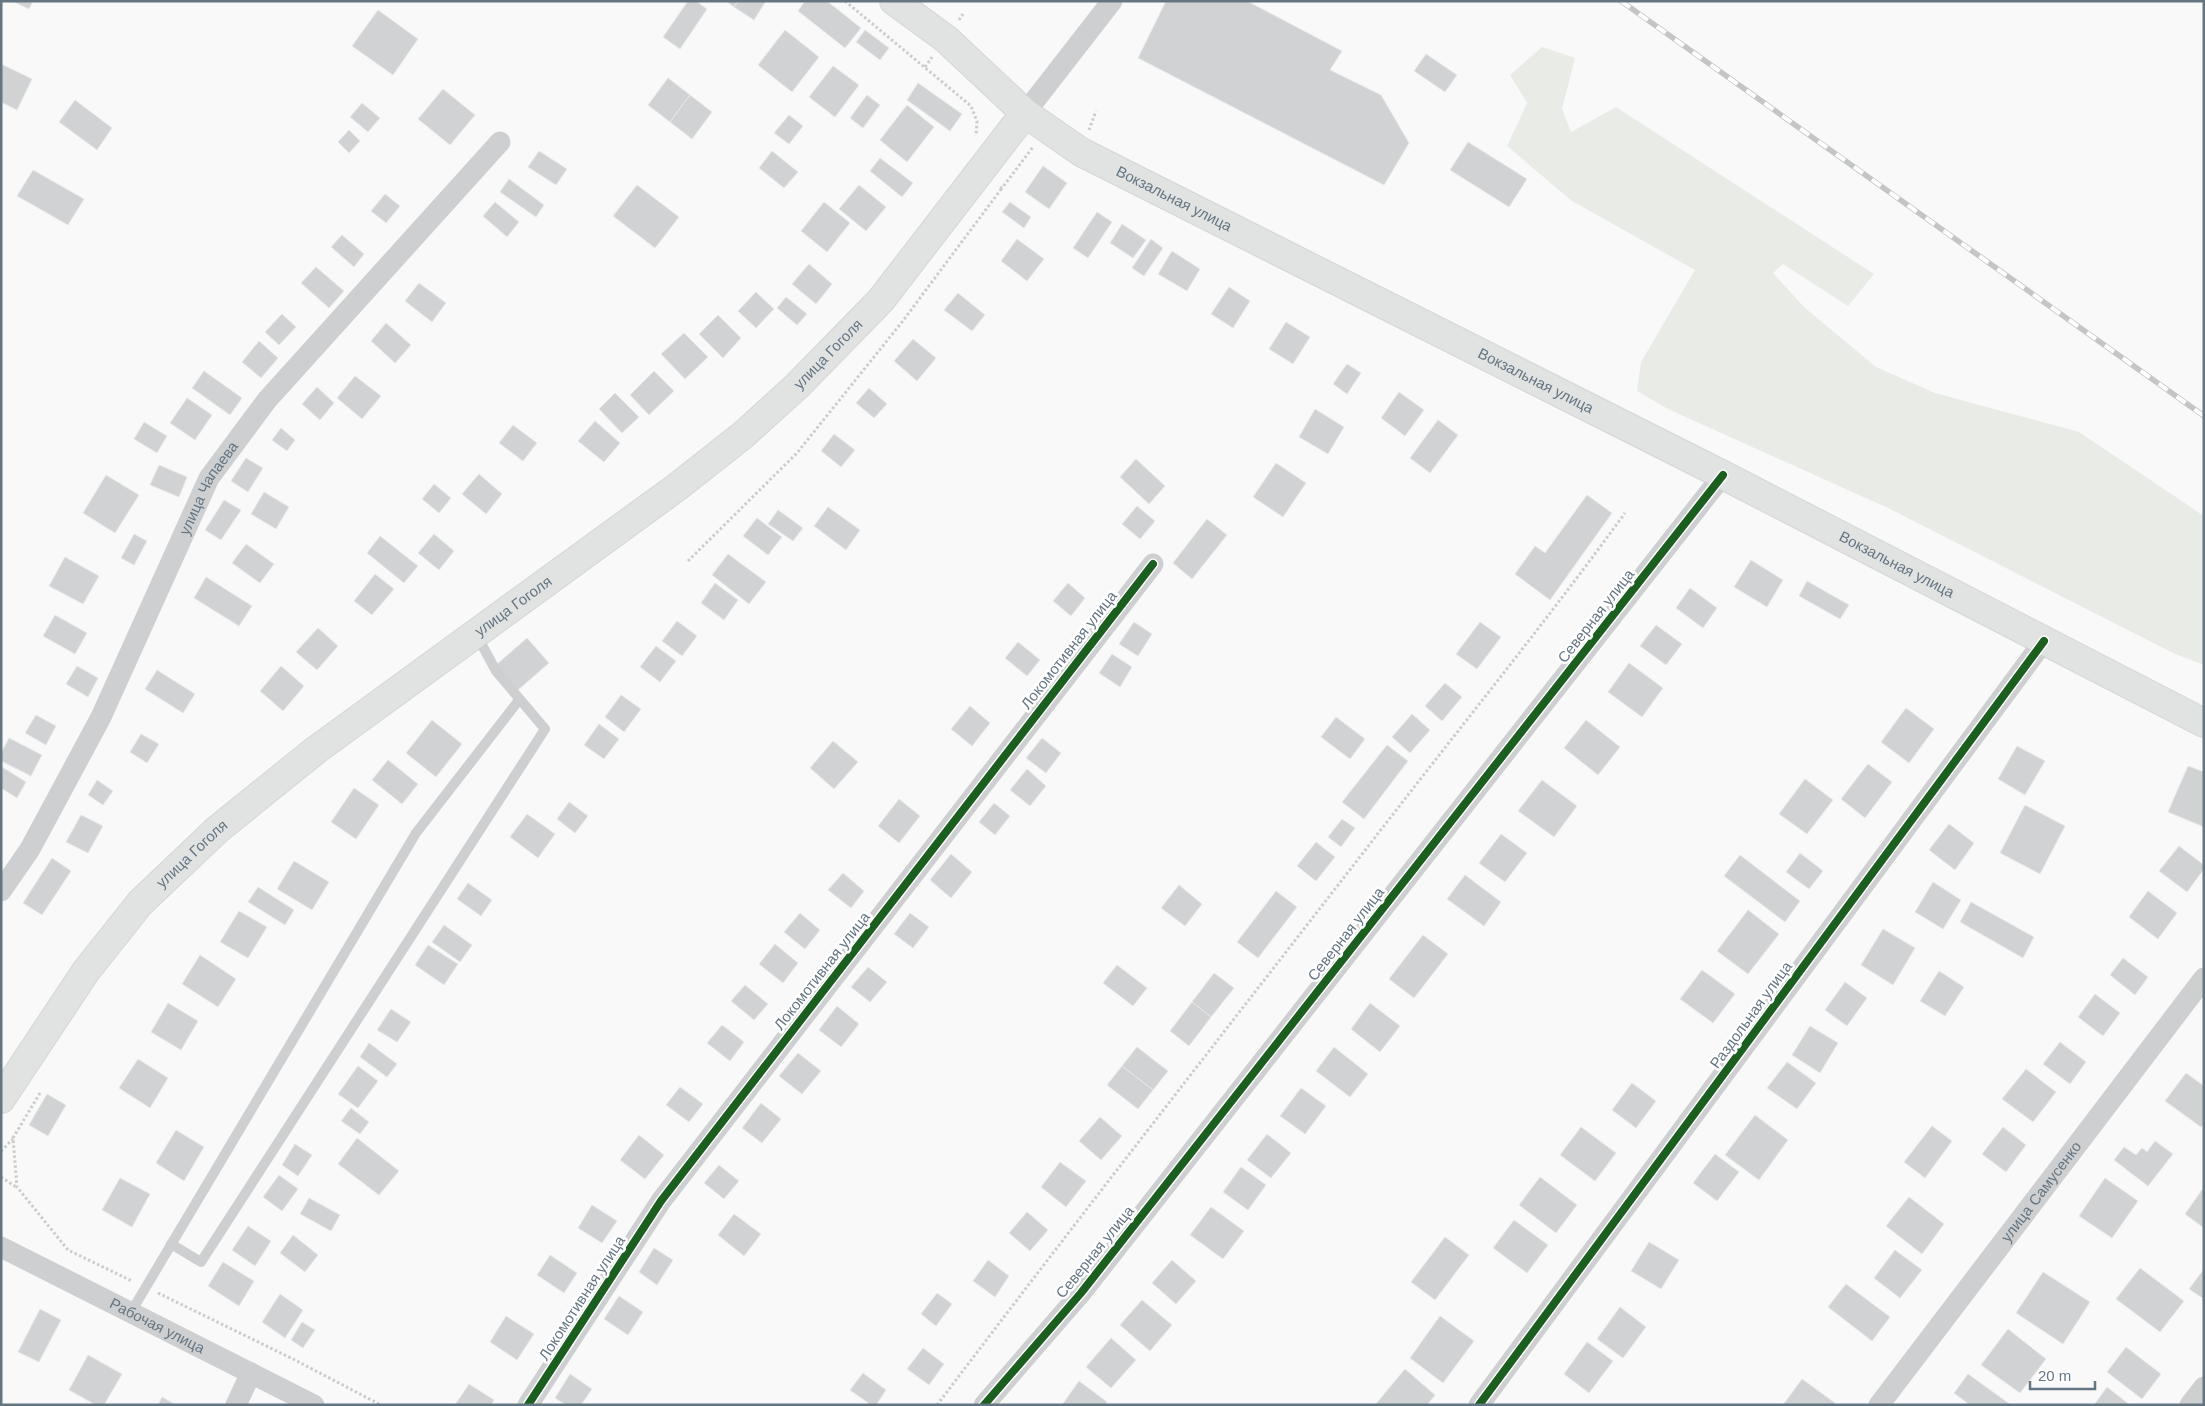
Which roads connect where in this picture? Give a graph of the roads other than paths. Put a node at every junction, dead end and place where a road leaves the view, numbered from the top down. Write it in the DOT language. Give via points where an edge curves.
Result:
graph roads {
  1 [pos="894,1"];
  2 [pos="1112,1"];
  3 [pos="1026,113"];
  4 [pos="500,142"];
  5 [pos="1724,476"];
  6 [pos="1152,564"];
  7 [pos="476,634"];
  8 [pos="2044,641"];
  9 [pos="518,700"];
  10 [pos="2204,723"];
  11 [pos="1,890"];
  12 [pos="2204,978"];
  13 [pos="1,1099"];
  14 [pos="172,1244"];
  15 [pos="1,1247"];
  16 [pos="131,1312"];
  17 [pos="251,1372"];
  18 [pos="2204,1387"];
  19 [pos="236,1405"];
  20 [pos="314,1405"];
  21 [pos="528,1405"];
  22 [pos="984,1405"];
  23 [pos="1480,1405"];
  24 [pos="1879,1405"];
  25 [pos="2190,1405"];
  1 -- 3 [label="main road, Вокзальная улица" via="946,39"];
  2 -- 3 [label="street"];
  3 -- 5 [label="main road, Вокзальная улица" via="1081,152"];
  3 -- 7 [label="main road, улица Гоголя" via="991,180 882,300 797,386 743,435 677,487"];
  4 -- 11 [label="street, улица Чапаева" via="267,400 209,478 102,717 30,849"];
  5 -- 8 [label="main road, Вокзальная улица"];
  5 -- 22 [label="street, Северная улица" via="1087,1285"];
  6 -- 21 [label="street, Локомотивная улица" via="661,1201"];
  7 -- 9 [label="lane" via="496,671"];
  7 -- 13 [label="main road, улица Гоголя" via="324,744 218,830 140,903 86,971"];
  8 -- 10 [label="main road, Вокзальная улица"];
  8 -- 23 [label="street, Раздольная улица"];
  9 -- 14 [label="lane" via="416,833"];
  9 -- 14 [label="lane" via="545,729 201,1262"];
  12 -- 24 [label="street, улица Самусенко"];
  14 -- 16 [label="lane"];
  15 -- 16 [label="street, Рабочая улица"];
  16 -- 17 [label="street, Рабочая улица"];
  17 -- 19 [label="street"];
  17 -- 20 [label="street, Рабочая улица"];
  18 -- 25 [label="street"];
}
